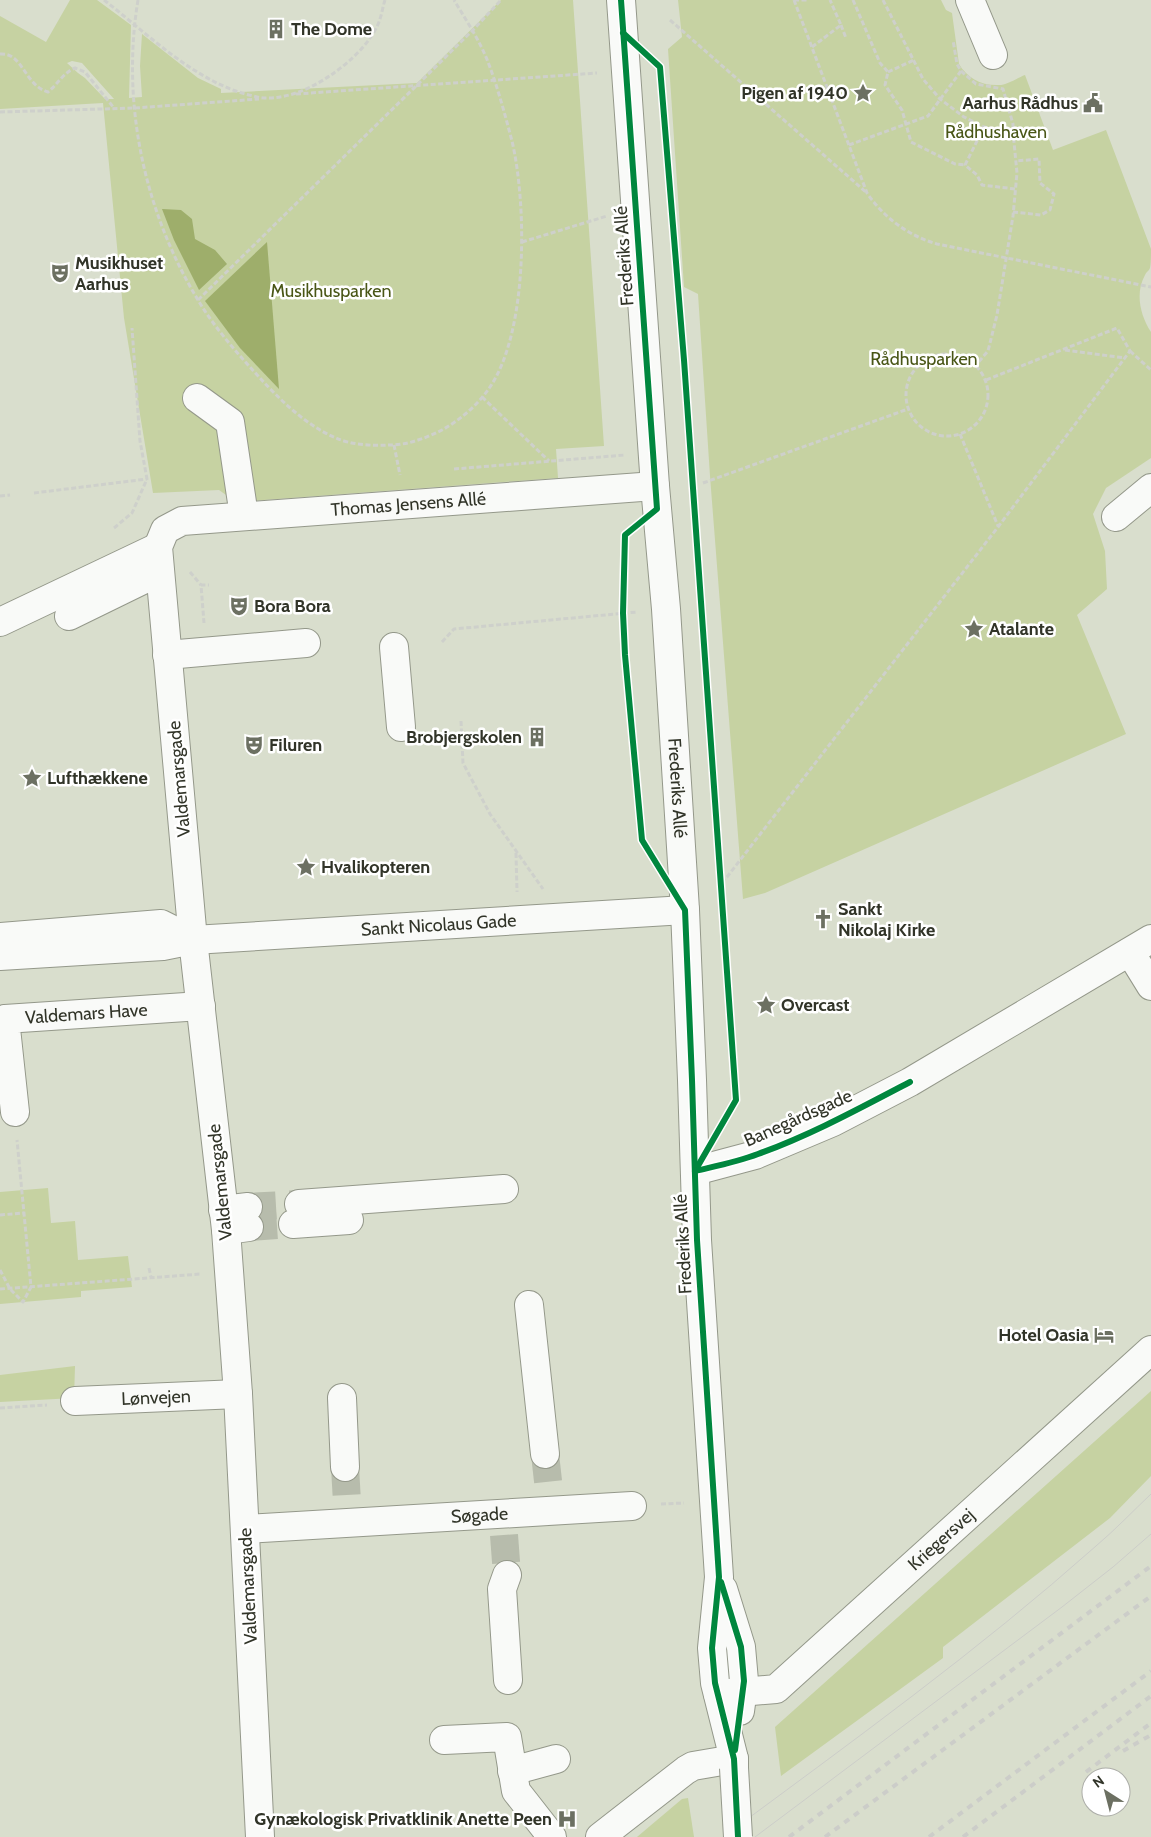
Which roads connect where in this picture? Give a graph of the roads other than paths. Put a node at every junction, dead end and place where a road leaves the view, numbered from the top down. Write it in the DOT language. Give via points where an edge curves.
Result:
graph roads {
  1 [pos="621,0"];
  2 [pos="970,0"];
  3 [pos="993,54"];
  4 [pos="197,398"];
  5 [pos="655,486"];
  6 [pos="1151,488"];
  7 [pos="244,516"];
  8 [pos="1116,517"];
  9 [pos="161,550"];
  10 [pos="69,616"];
  11 [pos="0,622"];
  12 [pos="306,643"];
  13 [pos="394,647"];
  14 [pos="167,655"];
  15 [pos="402,727"];
  16 [pos="685,910"];
  17 [pos="0,937"];
  18 [pos="193,940"];
  19 [pos="1141,946"];
  20 [pos="0,956"];
  21 [pos="1151,986"];
  22 [pos="201,1006"];
  23 [pos="15,1112"];
  24 [pos="695,1171"];
  25 [pos="504,1189"];
  26 [pos="349,1220"];
  27 [pos="529,1305"];
  28 [pos="1151,1350"];
  29 [pos="238,1394"];
  30 [pos="342,1398"];
  31 [pos="75,1401"];
  32 [pos="545,1454"];
  33 [pos="345,1467"];
  34 [pos="632,1506"];
  35 [pos="245,1529"];
  36 [pos="507,1575"];
  37 [pos="508,1680"];
  38 [pos="730,1693"];
  39 [pos="444,1740"];
  40 [pos="556,1759"];
  41 [pos="734,1764"];
  42 [pos="512,1771"];
  43 [pos="260,1837"];
  44 [pos="552,1837"];
  45 [pos="600,1837"];
  46 [pos="738,1837"];
  1 -- 5 [label="street, Frederiks Allé"];
  2 -- 3 [label="street"];
  4 -- 7 [label="street" via="230,422"];
  5 -- 7 [label="street, Thomas Jensens Allé"];
  5 -- 16 [label="street, Frederiks Allé"];
  6 -- 8 [label="street"];
  7 -- 9 [label="street, Thomas Jensens Allé" via="182,521"];
  9 -- 10 [label="street"];
  9 -- 11 [label="street"];
  9 -- 14 [label="street, Valdemarsgade"];
  12 -- 14 [label="street"];
  13 -- 15 [label="street"];
  14 -- 18 [label="street, Valdemarsgade"];
  16 -- 18 [label="street, Sankt Nicolaus Gade"];
  16 -- 24 [label="street, Frederiks Allé"];
  17 -- 18 [label="street" via="161,924"];
  18 -- 20 [label="street, Sankt Nicolaus Gade" via="163,946"];
  18 -- 22 [label="street, Valdemarsgade"];
  19 -- 21 [label="street"];
  19 -- 24 [label="street, Banegårdsgade" via="910,1082 833,1122 755,1155"];
  22 -- 23 [label="street, Valdemars Have" via="4,1019"];
  22 -- 29 [label="street, Valdemarsgade" via="236,1218 229,1272"];
  24 -- 38 [label="street, Frederiks Allé" via="719,1577 741,1647 744,1681"];
  25 -- 26 [label="street" via="296,1214"];
  27 -- 32 [label="street"];
  28 -- 38 [label="street, Kriegersvej" via="776,1689"];
  29 -- 31 [label="street, Lønvejen"];
  29 -- 35 [label="street, Valdemarsgade"];
  30 -- 33 [label="street"];
  34 -- 35 [label="street, Søgade" via="550,1500 504,1524 348,1512"];
  35 -- 43 [label="street, Valdemarsgade"];
  36 -- 37 [label="street" via="502,1589"];
  38 -- 41 [label="street, Frederiks Allé"];
  39 -- 42 [label="street" via="506,1737"];
  40 -- 42 [label="street"];
  41 -- 45 [label="street" via="693,1766"];
  41 -- 46 [label="street, Frederiks Allé, bridge"];
  42 -- 44 [label="street" via="516,1791"];
}
